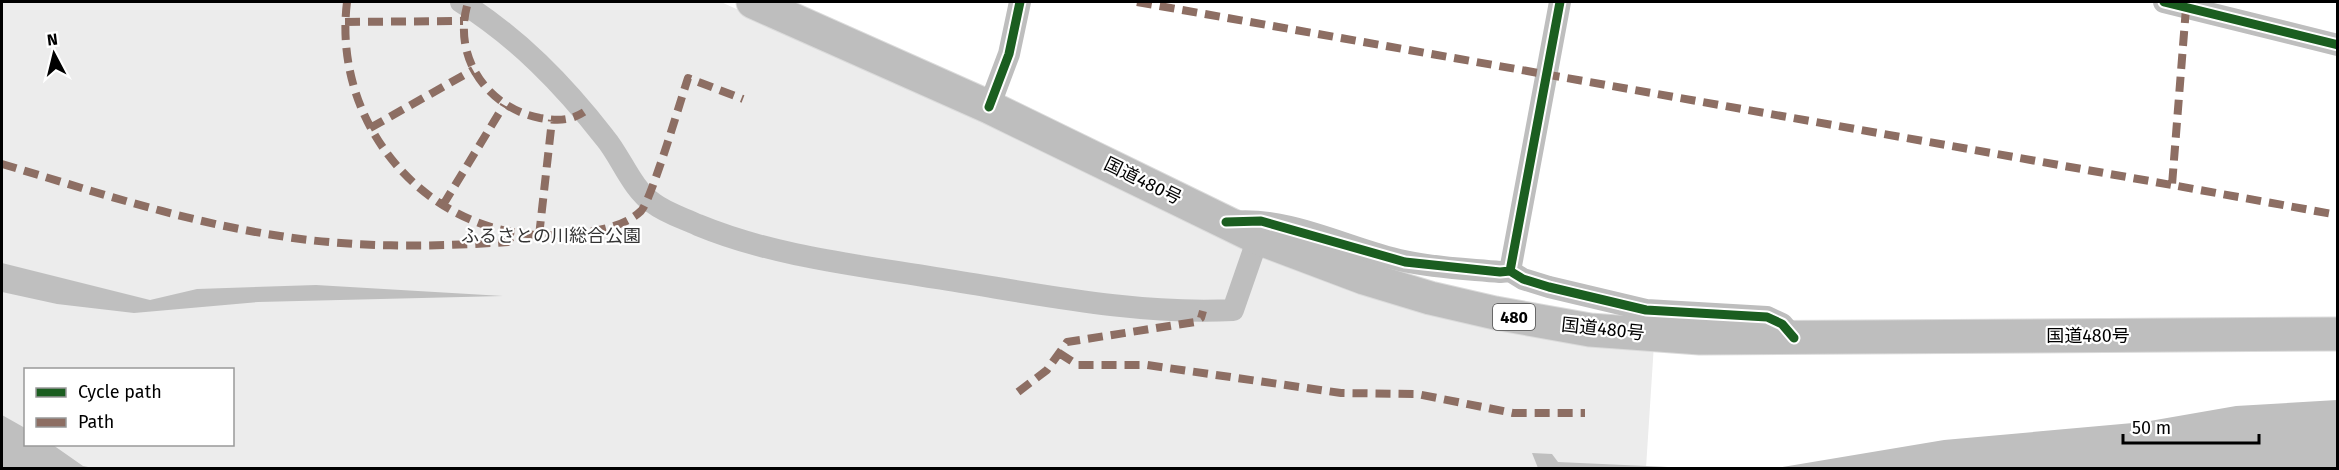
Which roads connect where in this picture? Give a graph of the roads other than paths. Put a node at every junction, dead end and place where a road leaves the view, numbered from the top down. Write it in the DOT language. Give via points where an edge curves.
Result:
graph roads {
  1 [pos="461,2"];
  2 [pos="753,2"];
  3 [pos="1020,2"];
  4 [pos="1560,2"];
  5 [pos="2164,2"];
  6 [pos="2337,45"];
  7 [pos="989,107"];
  8 [pos="1226,222"];
  9 [pos="1258,238"];
  10 [pos="1510,271"];
  11 [pos="2335,332"];
  12 [pos="1794,338"];
  1 -- 9 [label="street" via="504,31 563,88 610,143 647,199 668,212 754,246 1061,298 1205,311 1233,310"];
  2 -- 7 [label="highway, 国道480号 / 480"];
  3 -- 7 [label="street" via="1009,54"];
  4 -- 10 [label="street"];
  5 -- 6 [label="street"];
  7 -- 8 [label="highway, 国道480号 / 480"];
  8 -- 9 [label="highway, 国道480号 / 480"];
  8 -- 10 [label="street" via="1273,223 1405,262"];
  9 -- 12 [label="highway, 国道480号 / 480" via="1430,298 1542,322 1590,330 1700,338"];
  10 -- 12 [label="street" via="1549,287 1646,310 1767,317 1782,324"];
  11 -- 12 [label="highway, 国道480号 / 480"];
}
